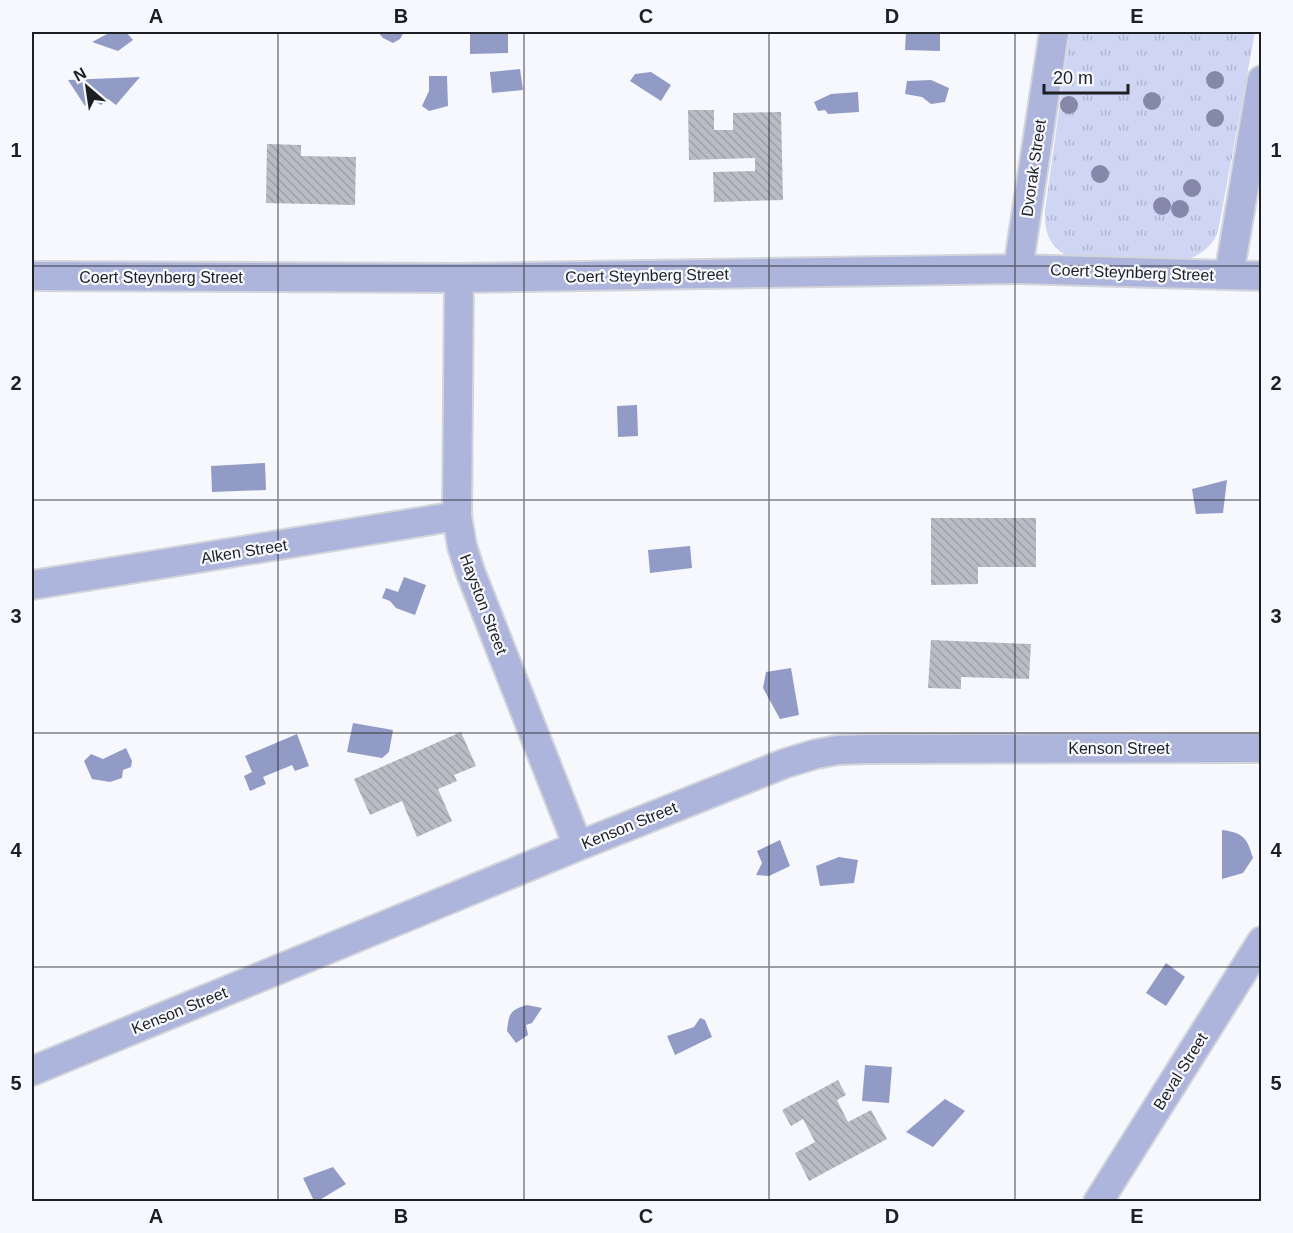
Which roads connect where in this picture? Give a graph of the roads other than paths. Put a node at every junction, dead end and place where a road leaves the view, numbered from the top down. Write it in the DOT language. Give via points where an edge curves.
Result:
graph roads {
  1 [pos="1054,32"];
  2 [pos="1262,80"];
  3 [pos="1018,269"];
  4 [pos="1229,275"];
  5 [pos="32,276"];
  6 [pos="1262,276"];
  7 [pos="459,278"];
  8 [pos="457,516"];
  9 [pos="32,585"];
  10 [pos="1262,748"];
  11 [pos="578,846"];
  12 [pos="1262,941"];
  13 [pos="32,1071"];
  14 [pos="1098,1202"];
  1 -- 3 [label="street, Dvorak Street"];
  2 -- 4 [label="street"];
  3 -- 4 [label="street, Coert Steynberg Street"];
  3 -- 7 [label="street, Coert Steynberg Street"];
  4 -- 6 [label="street, Coert Steynberg Street"];
  5 -- 7 [label="street, Coert Steynberg Street"];
  7 -- 8 [label="street, Hayston Street"];
  8 -- 9 [label="street, Alken Street"];
  8 -- 11 [label="street, Hayston Street" via="470,571"];
  10 -- 11 [label="street, Kenson Street" via="838,750 786,763"];
  11 -- 13 [label="street, Kenson Street"];
  12 -- 14 [label="street, Beval Street"];
}
